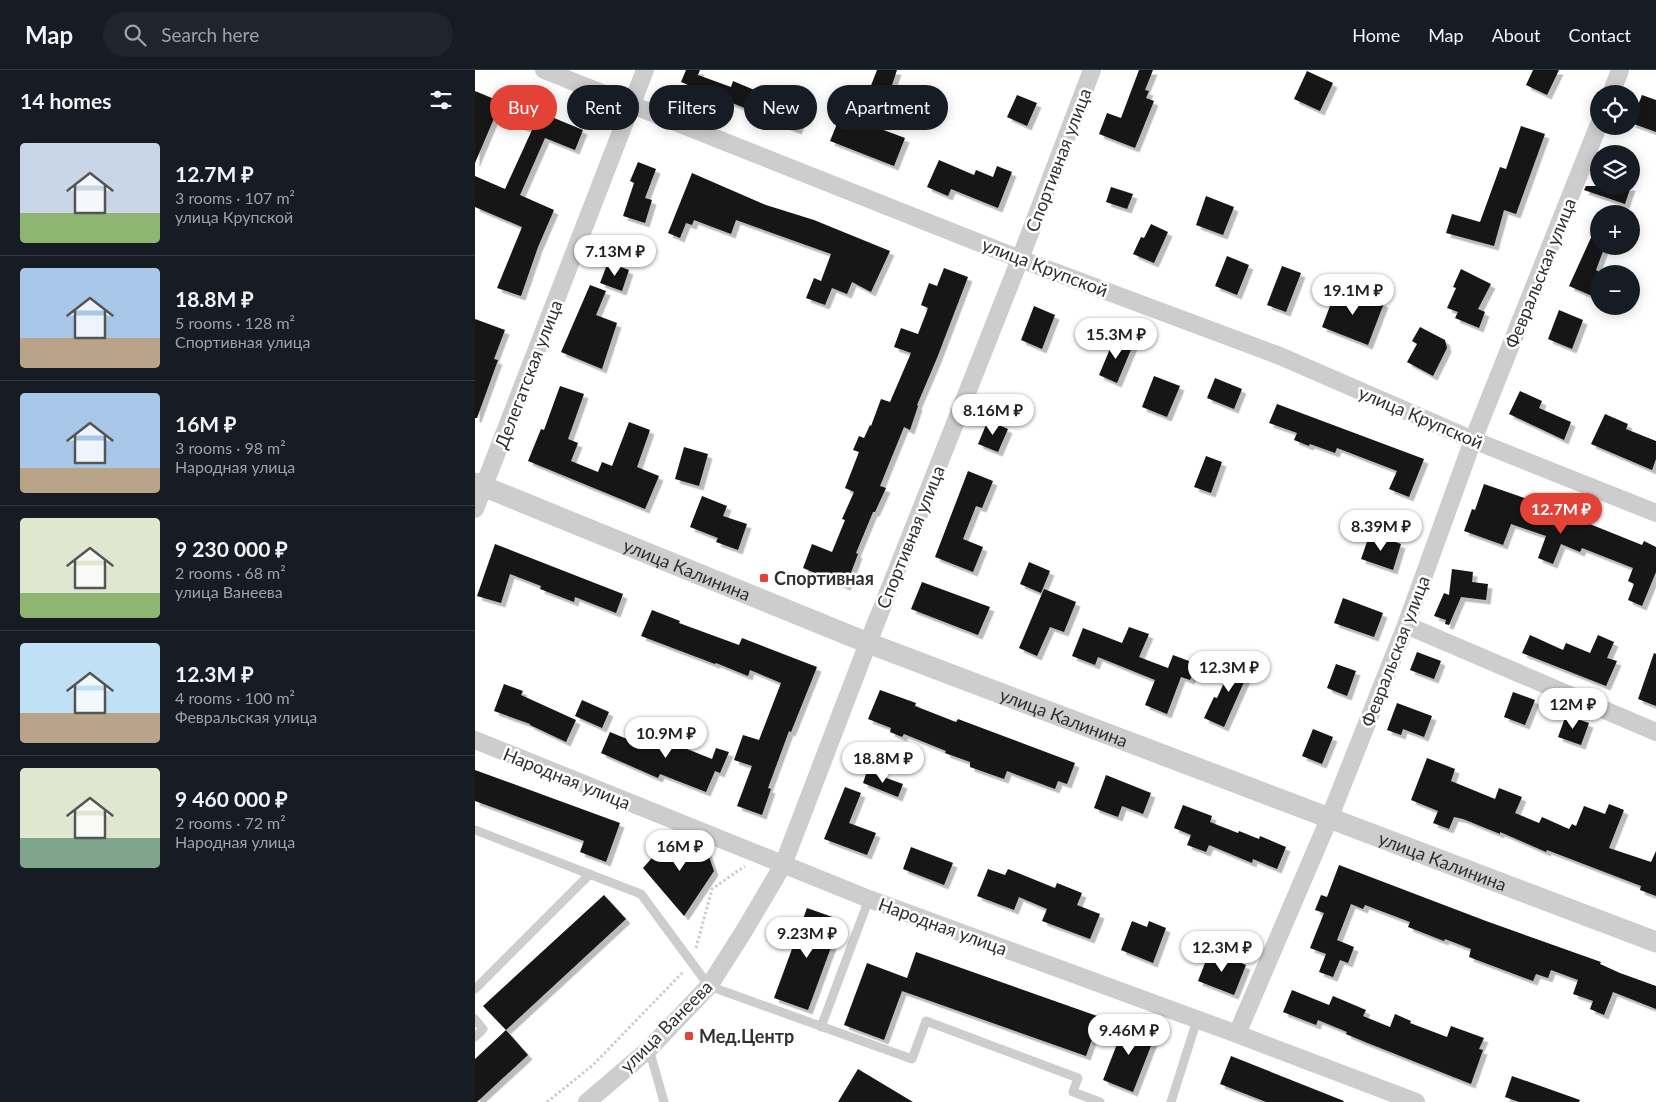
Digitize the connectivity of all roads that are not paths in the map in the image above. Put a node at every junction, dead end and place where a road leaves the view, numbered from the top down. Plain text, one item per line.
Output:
1 (544, 70) edge
2 (645, 70) edge
3 (1092, 70) edge
4 (1620, 70) edge
5 (582, 85) edge
6 (1614, 85) edge
7 (639, 86) edge
8 (639, 108) edge
9 (622, 130) edge
10 (1595, 135) edge
11 (1020, 258) junction
12 (1473, 440) junction
13 (479, 485) edge
14 (475, 509) edge
15 (1656, 513) edge
16 (1406, 624) junction
17 (868, 643) junction
18 (1656, 732) edge
19 (475, 740) edge
20 (1329, 819) junction
21 (475, 830) edge
22 (783, 866) junction
23 (590, 874) junction
24 (869, 899) junction
25 (1656, 942) edge
26 (709, 986) junction
27 (475, 988) edge
28 (475, 1019) edge
29 (1197, 1020) junction
30 (821, 1027) junction
31 (1237, 1034) junction
32 (475, 1037) edge
33 (649, 1049) junction
34 (587, 1102) edge
35 (664, 1102) edge
36 (1100, 1102) edge
37 (1171, 1102) edge
38 (1416, 1102) edge

1 - 5 street, улица Крупской
2 - 7 street, Делегатская улица
3 - 11 street, Спортивная улица
4 - 6 street
8 - 11 street, улица Крупской
9 - 13 street, Делегатская улица
10 - 12 street, Февральская улица
11 - 12 street, улица Крупской
11 - 17 street, Спортивная улица
12 - 15 street, улица Крупской
12 - 16 street, Февральская улица
13 - 14 street, Делегатская улица
13 - 17 street, улица Калинина
16 - 18 street
16 - 20 street, Февральская улица
17 - 20 street, улица Калинина
17 - 22 street, Спортивная улица
19 - 22 street, Народная улица
20 - 25 street, улица Калинина
20 - 31 street, Февральская улица
21 - 23 lane
22 - 24 street, Народная улица
22 - 26 street, улица Ванеева
23 - 26 lane
23 - 27 lane
24 - 29 street, Народная улица
24 - 30 lane
26 - 30 lane
26 - 33 street, улица Ванеева
28 - 32 lane
29 - 31 street, Народная улица
29 - 37 lane
30 - 36 lane
31 - 38 street, Народная улица
33 - 34 street, улица Ванеева
33 - 35 lane

